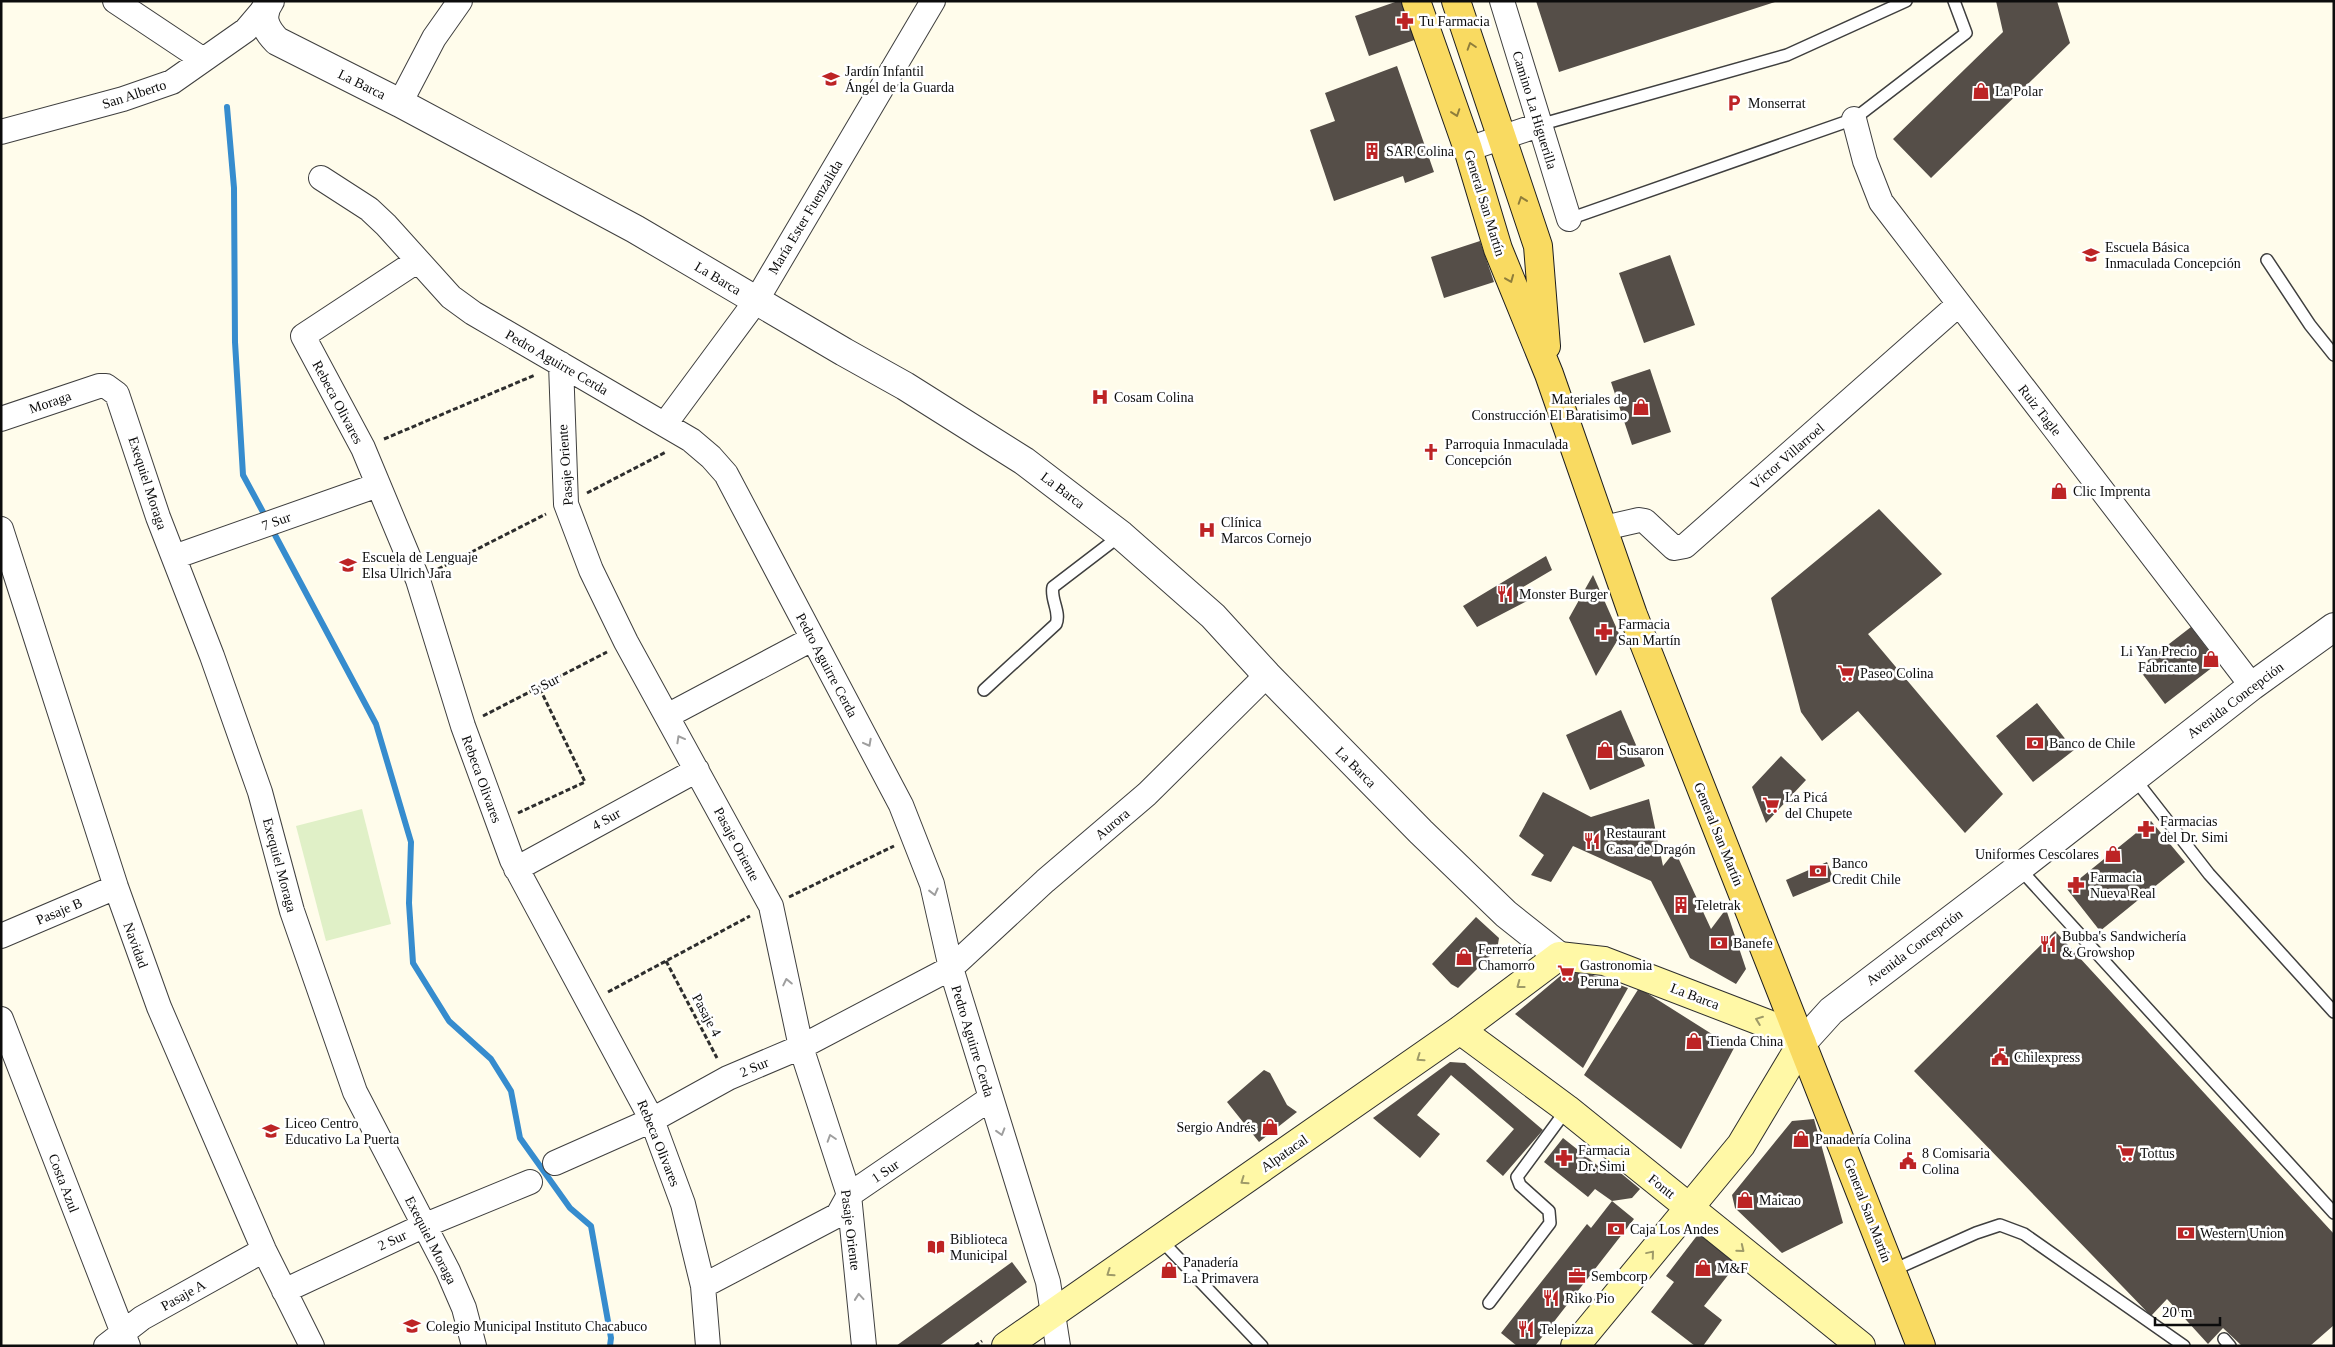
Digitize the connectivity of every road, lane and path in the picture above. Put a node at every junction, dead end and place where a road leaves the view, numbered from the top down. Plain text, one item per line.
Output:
1 (115, 1) edge
2 (460, 1) edge
3 (933, 1) edge
4 (1416, 1) edge
5 (1456, 1) edge
6 (1502, 1) edge
7 (1906, 1) edge
8 (1954, 1) edge
9 (266, 5) edge
10 (202, 59) junction
11 (400, 103) junction
12 (1854, 119) junction
13 (1539, 125) junction
14 (1, 132) edge
15 (1500, 138) junction
16 (1468, 149) junction
17 (321, 178) dead end
18 (1569, 219) joint
19 (2267, 260) dead end
20 (417, 261) junction
21 (756, 300) junction
22 (1959, 304) junction
23 (2334, 355) edge
24 (560, 364) junction
25 (1549, 374) junction
26 (99, 386) joint
27 (1, 419) edge
28 (665, 424) junction
29 (363, 448) junction
30 (378, 485) junction
31 (1604, 528) junction
32 (1, 529) edge
33 (1121, 535) junction
34 (174, 557) junction
35 (2334, 628) edge
36 (812, 638) junction
37 (626, 642) junction
38 (1267, 675) junction
39 (2252, 686) junction
40 (539, 687) junction
41 (984, 690) dead end
42 (667, 716) junction
43 (463, 726) junction
44 (697, 770) junction
45 (2134, 778) junction
46 (498, 823) junction
47 (2019, 868) junction
48 (516, 869) junction
49 (116, 886) junction
50 (1, 936) edge
51 (1559, 956) junction
52 (666, 961) dead end
53 (952, 968) junction
54 (2334, 1012) edge
55 (1, 1019) edge
56 (1460, 1030) junction
57 (1802, 1043) junction
58 (801, 1047) junction
59 (728, 1078) junction
60 (991, 1098) junction
61 (1567, 1109) junction
62 (652, 1120) junction
63 (554, 1163) dead end
64 (530, 1182) dead end
65 (849, 1195) junction
66 (1689, 1208) junction
67 (2334, 1213) edge
68 (423, 1226) junction
69 (1160, 1239) junction
70 (264, 1250) junction
71 (1891, 1271) junction
72 (703, 1286) junction
73 (284, 1291) junction
74 (1489, 1303) dead end
75 (1052, 1314) junction
76 (119, 1342) edge
77 (312, 1346) edge
78 (474, 1346) edge
79 (708, 1346) edge
80 (864, 1346) edge
81 (1006, 1346) edge
82 (1058, 1346) edge
83 (1262, 1346) edge
84 (1575, 1346) edge
85 (1861, 1346) edge
86 (1921, 1346) edge
87 (2184, 1346) edge

1 - 10 street
2 - 11 street
3 - 21 street, María Ester Fuenzalida
4 -> 16 main road, General San Martín
15 -> 5 main road, General San Martín
6 - 13 street, Camino La Higuerilla
7 - 13 lane
8 - 12 lane
9 - 10 street, San Alberto
9 - 11 street, La Barca
10 - 14 street, San Alberto
11 - 21 street, La Barca
12 - 18 lane
12 - 22 street, Ruiz Tagle
13 - 15 street
13 - 18 street, Camino La Higuerilla
15 - 16 street
25 -> 15 main road, General San Martín
16 -> 25 main road, General San Martín
17 - 20 street, Pedro Aguirre Cerda
19 - 23 lane
20 - 24 street, Pedro Aguirre Cerda
20 - 29 street, Rebeca Olivares
21 - 28 street, María Ester Fuenzalida
21 - 33 street, La Barca
22 - 31 street, Víctor Villarroel
22 - 39 street, Ruiz Tagle
24 - 28 street, Pedro Aguirre Cerda
24 - 29 path
24 - 37 street, Pasaje Oriente
25 - 31 main road, General San Martín
26 - 27 street, Moraga
26 - 34 street, Exequiel Moraga
28 - 36 street, Pedro Aguirre Cerda
29 - 30 street, Rebeca Olivares
30 - 34 street, 7 Sur
30 - 43 street, Rebeca Olivares
31 - 57 main road, General San Martín
32 - 49 street, Navidad
33 - 38 street, La Barca
33 - 41 lane
34 - 68 street, Exequiel Moraga
35 - 39 street, Avenida Concepción
36 - 42 street
36 -> 53 street, Pedro Aguirre Cerda
37 - 40 path, 5 Sur
37 - 42 street, Pasaje Oriente
38 - 51 street, La Barca
38 - 53 street, Aurora
39 - 45 street, Avenida Concepción
40 - 43 path, 5 Sur
40 - 46 path
44 -> 42 street, Pasaje Oriente
43 - 46 street, Rebeca Olivares
44 - 48 street, 4 Sur
58 -> 44 street, Pasaje Oriente
45 - 47 street, Avenida Concepción
45 - 54 lane
46 - 48 street, Rebeca Olivares
47 - 57 street, Avenida Concepción
47 - 67 lane
48 - 62 street, Rebeca Olivares
49 - 50 street, Pasaje B
49 - 70 street, Navidad
51 -> 56 main road, Alpatacal
57 -> 51 main road, La Barca
52 - 59 path, Pasaje 4
53 - 58 street, 2 Sur
53 - 60 street, Pedro Aguirre Cerda
55 - 76 street, Costa Azul
56 - 61 main road, Fontt
56 -> 69 main road, Alpatacal
57 - 66 main road, Avenida Concepción
57 - 71 main road, General San Martín
58 - 59 street, 2 Sur
65 -> 58 street, Pasaje Oriente
59 - 62 street, 2 Sur
60 - 65 street, 1 Sur
60 -> 75 street, Pedro Aguirre Cerda
61 - 66 main road, Fontt
61 - 74 lane
62 - 63 street, 2 Sur
62 - 72 street, Rebeca Olivares
64 - 68 street, 2 Sur
65 - 72 street, 1 Sur
80 -> 65 street, Pasaje Oriente
84 -> 66 main road, Avenida Concepción
66 -> 85 main road, Fontt
68 - 73 street, 2 Sur
68 - 78 street, Exequiel Moraga
69 -> 75 main road, Alpatacal
69 - 83 lane
70 - 73 street, Navidad
70 - 76 street, Pasaje A
71 - 86 main road, General San Martín
71 - 87 lane
72 - 79 street, Rebeca Olivares
73 - 77 street, Navidad
75 - 81 main road, Alpatacal
75 - 82 street, Pedro Aguirre Cerda

